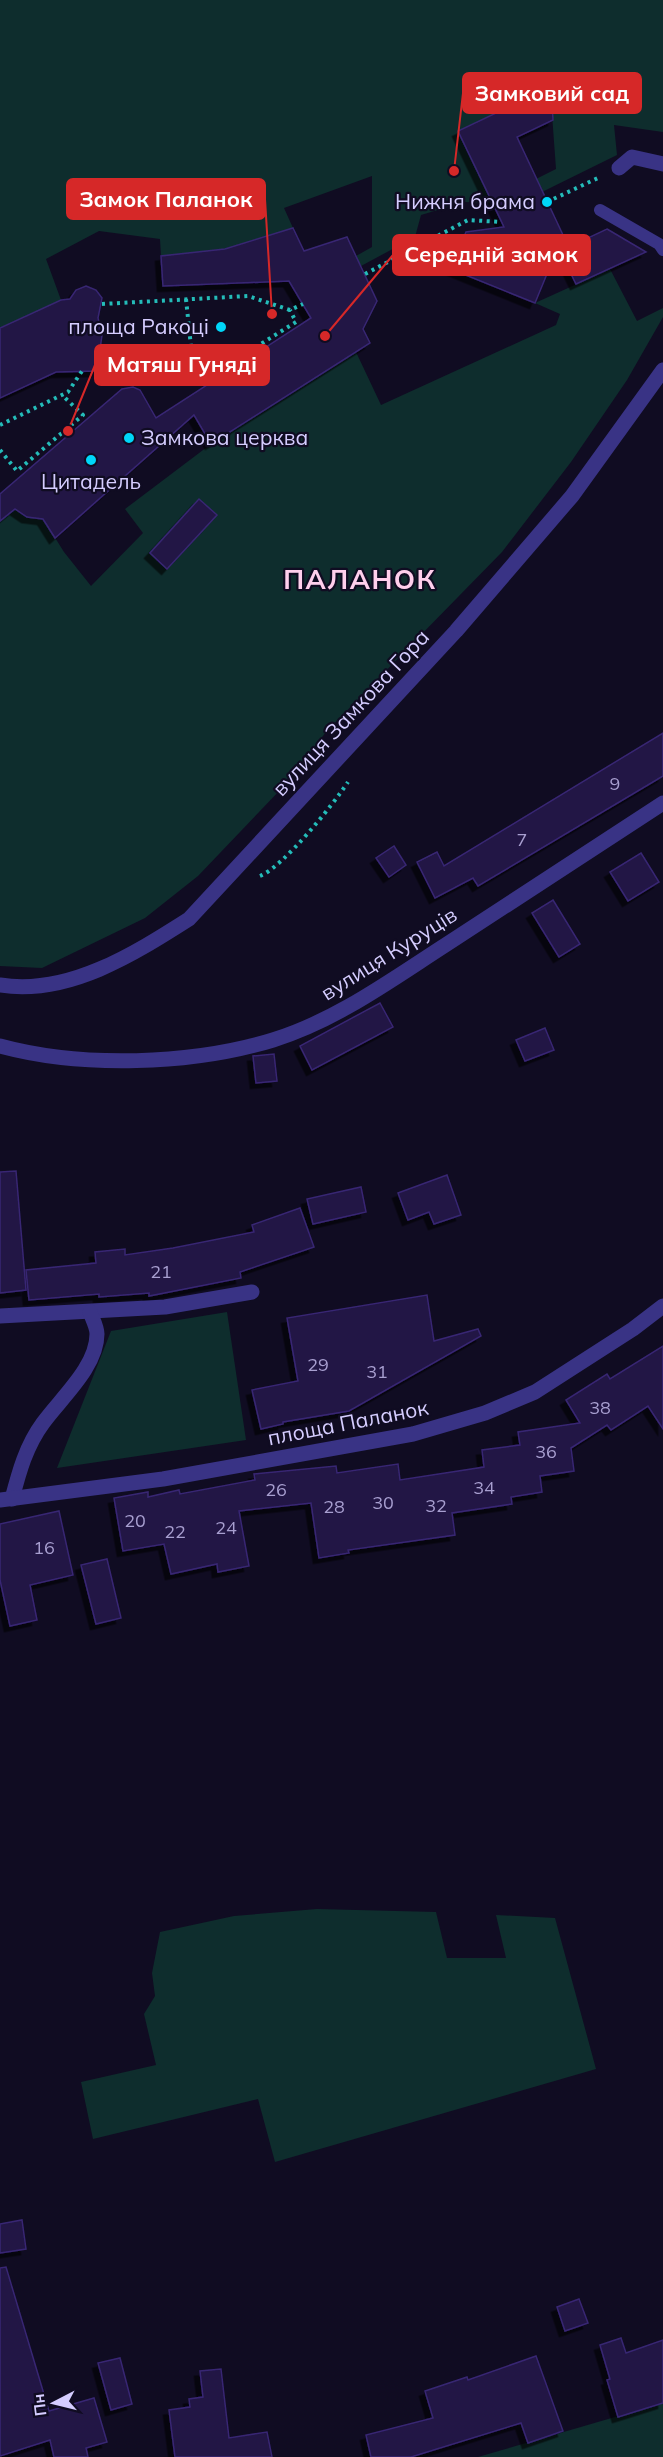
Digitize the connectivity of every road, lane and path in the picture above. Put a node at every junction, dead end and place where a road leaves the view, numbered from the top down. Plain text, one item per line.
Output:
1 (663, 164) edge
2 (619, 168) joint
3 (547, 202) dead end
4 (600, 210) dead end
5 (501, 222) dead end
6 (663, 250) edge
7 (365, 274) dead end
8 (186, 299) junction
9 (102, 304) dead end
10 (303, 304) dead end
11 (290, 310) junction
12 (663, 370) edge
13 (82, 371) dead end
14 (62, 395) junction
15 (0, 425) edge
16 (0, 450) edge
17 (663, 803) edge
18 (0, 985) edge
19 (0, 1046) edge
20 (252, 1292) dead end
21 (663, 1306) edge
22 (90, 1312) junction
23 (0, 1316) edge
24 (6, 1500) edge

1 - 2 street
2 - 3 path
4 - 6 lane
5 - 7 path
8 - 9 path
8 - 11 path
8 - 11 path
10 - 11 path
12 - 18 street, вулиця Замкова Гора
13 - 14 path
14 - 15 path
14 - 16 path
17 - 19 street, вулиця Куруців
20 - 22 street
21 - 24 street, площа Паланок
22 - 23 street
22 - 24 street, площа Паланок

